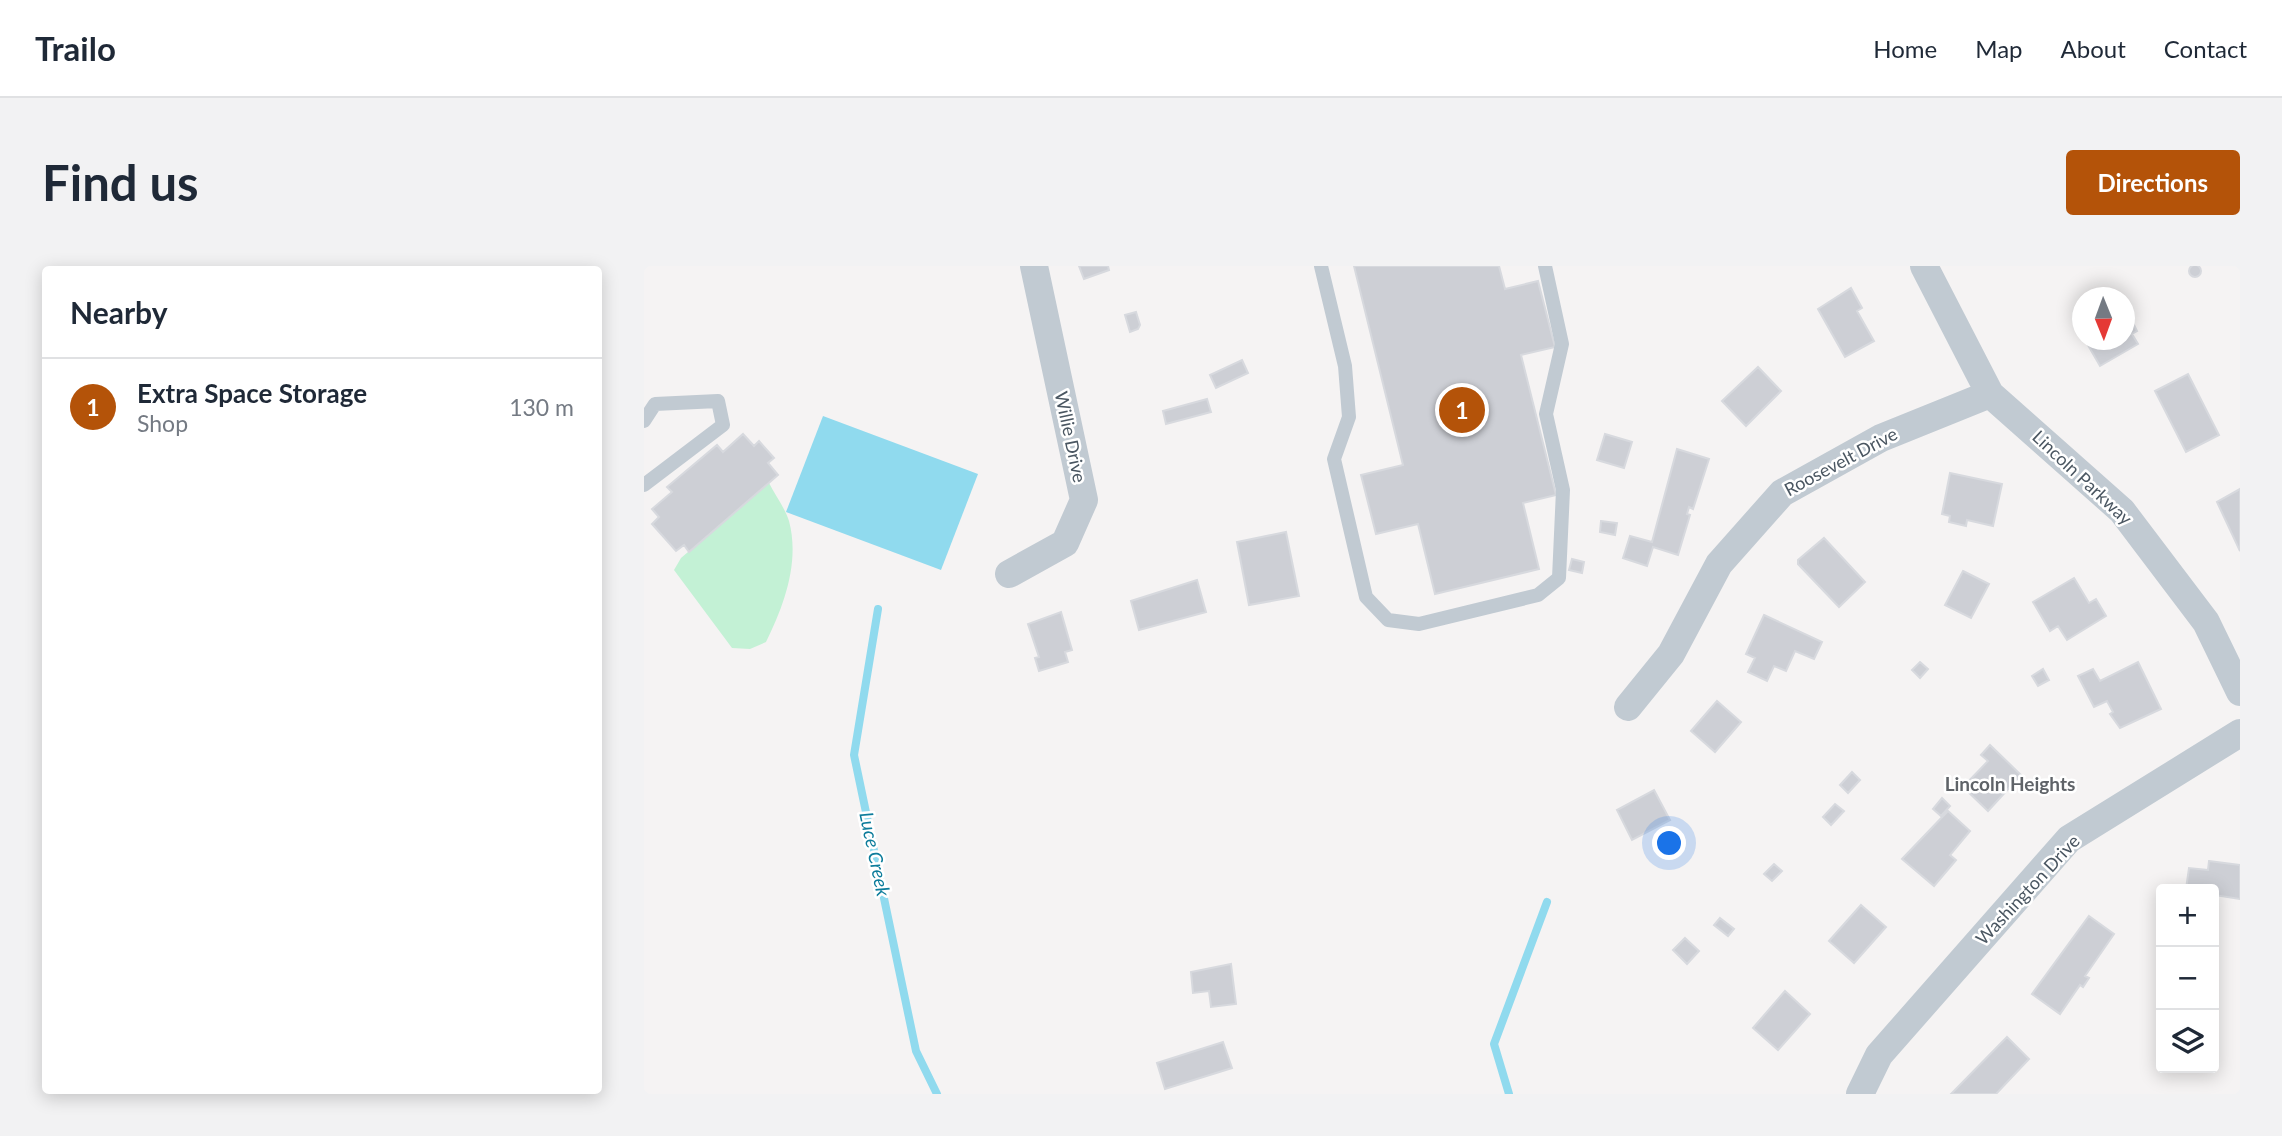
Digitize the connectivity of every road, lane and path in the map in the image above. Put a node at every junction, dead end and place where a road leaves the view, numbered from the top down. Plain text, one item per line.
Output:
1 (1034, 266) edge
2 (1321, 266) edge
3 (1545, 266) edge
4 (1924, 266) edge
5 (1990, 394) junction
6 (644, 421) edge
7 (644, 485) edge
8 (1009, 574) dead end
9 (2240, 692) edge
10 (1628, 707) dead end
11 (2240, 733) edge
12 (1860, 1094) edge

1 - 8 street, Willie Drive
2 - 3 lane
4 - 5 street, Lincoln Parkway
5 - 9 street, Lincoln Parkway
5 - 10 street, Roosevelt Drive
6 - 7 lane
11 - 12 street, Washington Drive

